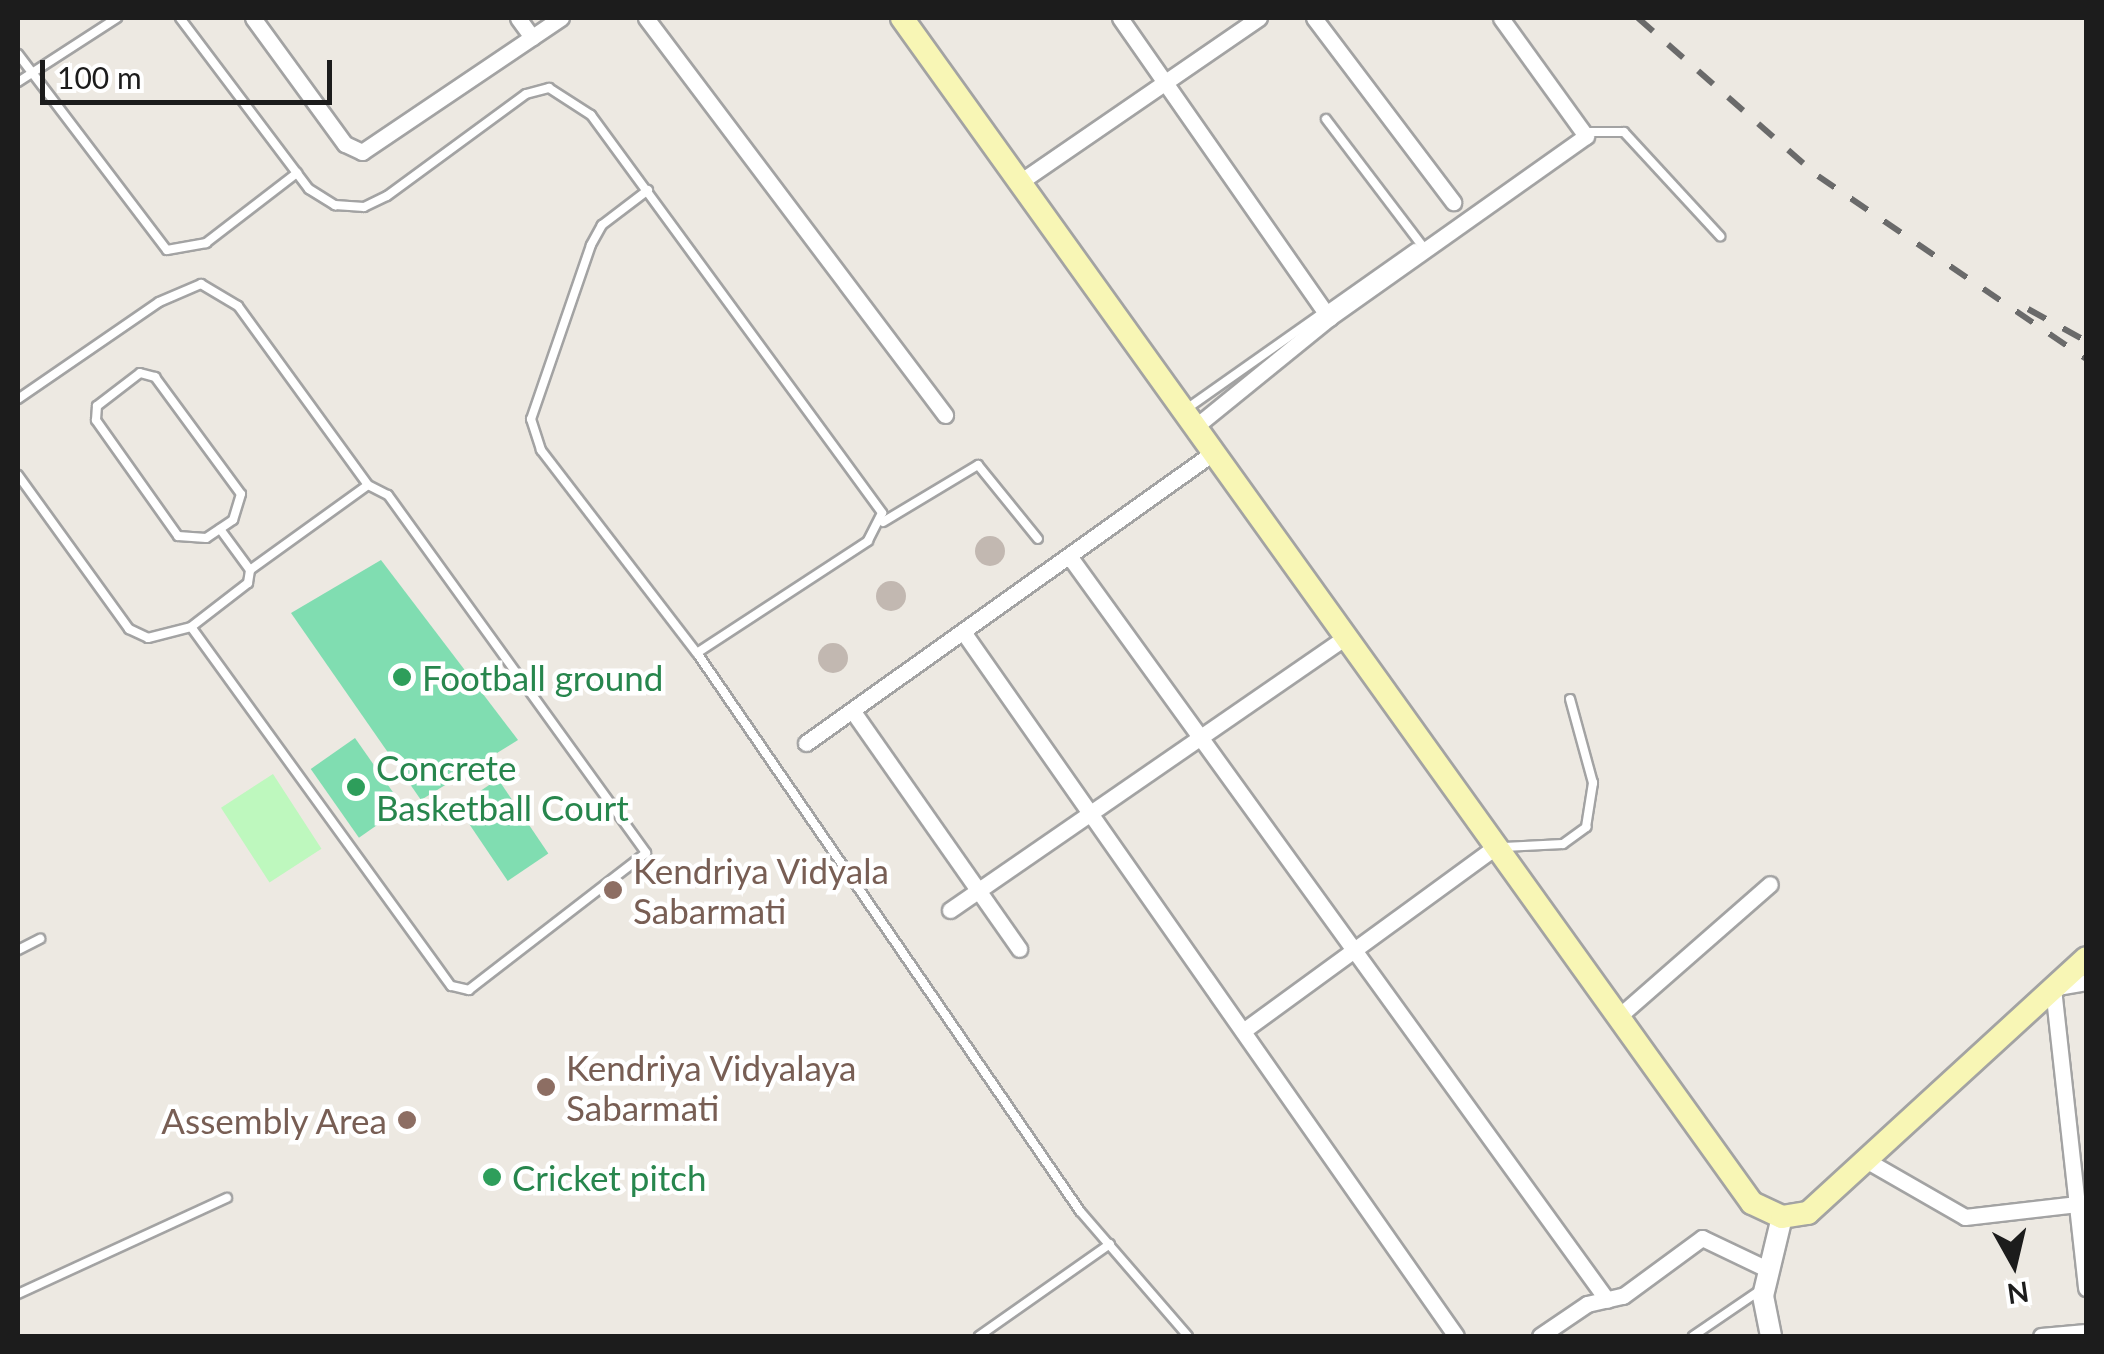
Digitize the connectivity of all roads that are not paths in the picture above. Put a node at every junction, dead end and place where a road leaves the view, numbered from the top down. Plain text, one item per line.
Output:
1 (117, 18) edge
2 (180, 18) edge
3 (254, 18) edge
4 (518, 18) edge
5 (560, 18) edge
6 (646, 18) edge
7 (902, 18) edge
8 (1120, 18) edge
9 (1260, 18) edge
10 (1314, 18) edge
11 (1492, 18) edge
12 (1501, 18) edge
13 (532, 37) junction
14 (18, 54) edge
15 (32, 74) junction
16 (1166, 80) junction
17 (18, 82) edge
18 (1326, 119) dead end
19 (1581, 133) junction
20 (297, 173) junction
21 (1020, 182) junction
22 (648, 190) junction
23 (1453, 202) dead end
24 (1720, 236) dead end
25 (1421, 244) junction
26 (1327, 314) junction
27 (18, 399) edge
28 (945, 415) dead end
29 (1190, 419) junction
30 (1214, 452) junction
31 (18, 475) edge
32 (368, 485) junction
33 (883, 522) junction
34 (220, 529) junction
35 (1038, 538) dead end
36 (1072, 560) junction
37 (250, 570) junction
38 (191, 627) junction
39 (966, 636) junction
40 (1345, 637) junction
41 (697, 653) junction
42 (1570, 699) dead end
43 (854, 713) junction
44 (1201, 736) junction
45 (806, 744) dead end
46 (1090, 814) junction
47 (1495, 847) junction
48 (1770, 884) dead end
49 (979, 891) junction
50 (950, 910) dead end
51 (40, 938) dead end
52 (1356, 948) junction
53 (1020, 949) dead end
54 (18, 950) edge
55 (2086, 958) edge
56 (2086, 982) edge
57 (2053, 988) junction
58 (1617, 1018) junction
59 (1243, 1032) junction
60 (1871, 1162) junction
61 (228, 1198) dead end
62 (2077, 1204) junction
63 (1782, 1217) junction
64 (1110, 1244) junction
65 (1768, 1278) junction
66 (2086, 1288) edge
67 (18, 1294) edge
68 (1607, 1300) junction
69 (2086, 1332) edge
70 (979, 1336) edge
71 (1188, 1336) edge
72 (1456, 1336) edge
73 (1540, 1336) edge
74 (1693, 1336) edge
75 (1771, 1336) edge
76 (2041, 1336) edge

1 - 15 lane
2 - 20 lane
3 - 13 street
4 - 13 street
5 - 13 street
6 - 28 street
7 - 21 main road
8 - 16 street
9 - 16 street
10 - 23 street
11 - 19 lane
12 - 19 street
14 - 15 lane
15 - 17 lane
15 - 20 lane
16 - 21 street
16 - 26 street
18 - 25 lane
19 - 24 lane
19 - 25 lane
19 - 26 street
20 - 22 lane
21 - 29 main road
22 - 33 lane
22 - 41 lane
25 - 26 lane
26 - 29 street
27 - 32 lane
29 - 30 main road
30 - 36 street
30 - 40 main road
31 - 38 lane
32 - 37 lane
32 - 38 lane
33 - 35 lane
33 - 41 lane
34 - 34 lane
34 - 37 lane
36 - 39 street
36 - 44 street
37 - 38 lane
39 - 43 street
39 - 46 street
40 - 44 street
40 - 47 main road
41 - 64 lane
42 - 47 lane
43 - 45 street
43 - 49 street
44 - 46 street
44 - 52 street
46 - 49 street
46 - 59 street
47 - 52 street
47 - 58 main road
48 - 58 street
49 - 50 street
49 - 53 street
51 - 54 lane
52 - 59 street
52 - 68 street
55 - 57 main road
56 - 57 street
57 - 60 main road
57 - 62 street
58 - 63 main road
59 - 72 street
60 - 62 street
60 - 63 main road
61 - 67 lane
62 - 66 street
63 - 65 street
64 - 70 lane
64 - 71 lane
65 - 68 street
65 - 74 lane
65 - 75 street
68 - 73 street
69 - 76 street

